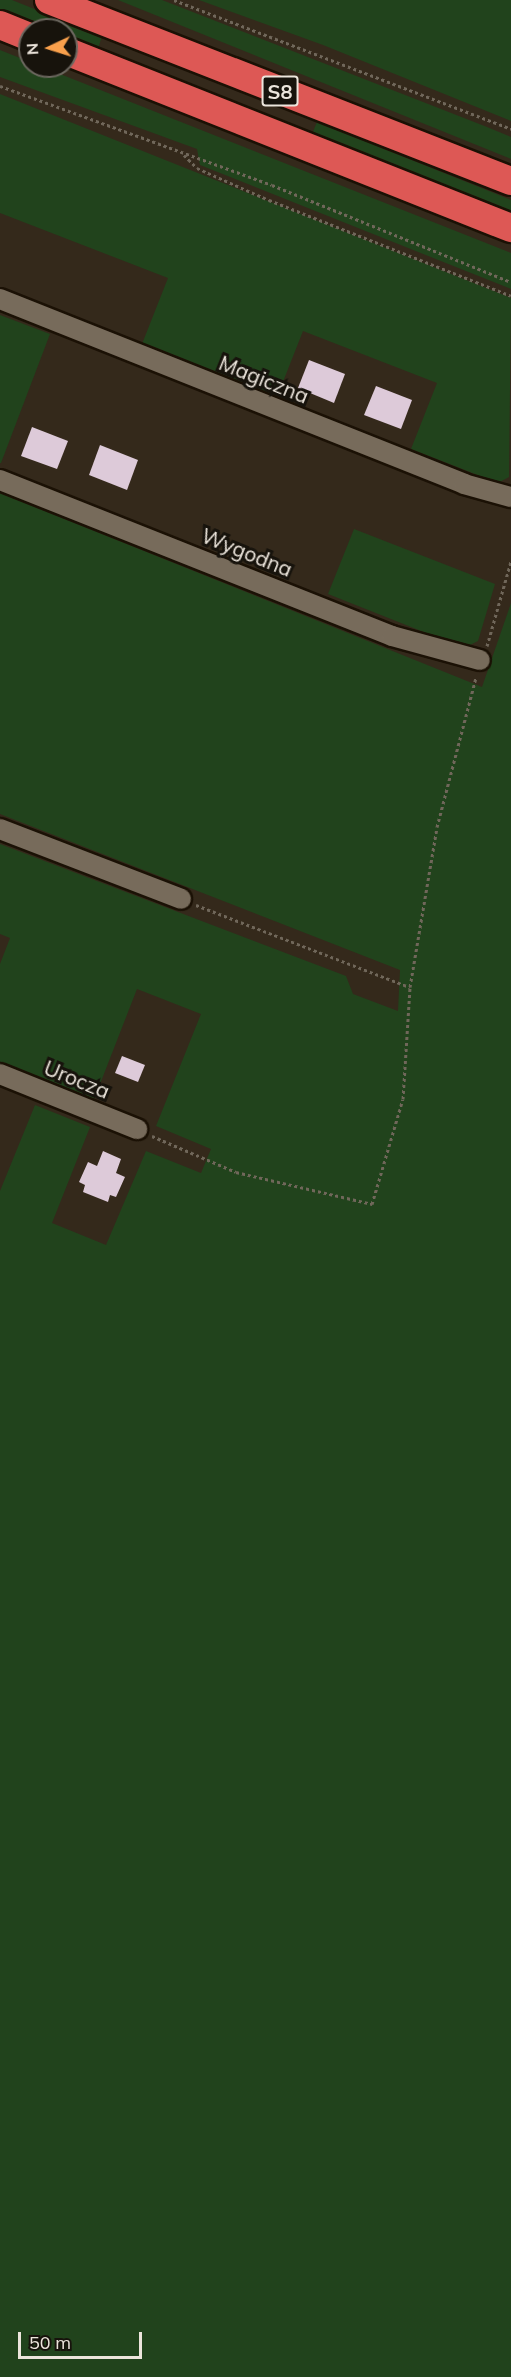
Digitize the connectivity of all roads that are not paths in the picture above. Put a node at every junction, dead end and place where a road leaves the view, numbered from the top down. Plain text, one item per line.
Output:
1 (49, 0) edge
2 (0, 25) edge
3 (18, 32) edge
4 (78, 56) edge
5 (511, 181) edge
6 (511, 228) edge
7 (0, 299) edge
8 (0, 480) edge
9 (511, 497) edge
10 (480, 660) road end
11 (0, 829) edge
12 (180, 899) road end
13 (0, 1074) edge
14 (137, 1129) road end

1 - 5 highway, S8
2 - 3 highway
4 - 6 highway, S8
7 - 9 street, Magiczna
8 - 10 street, Wygodna
11 - 12 street
13 - 14 street, Urocza

